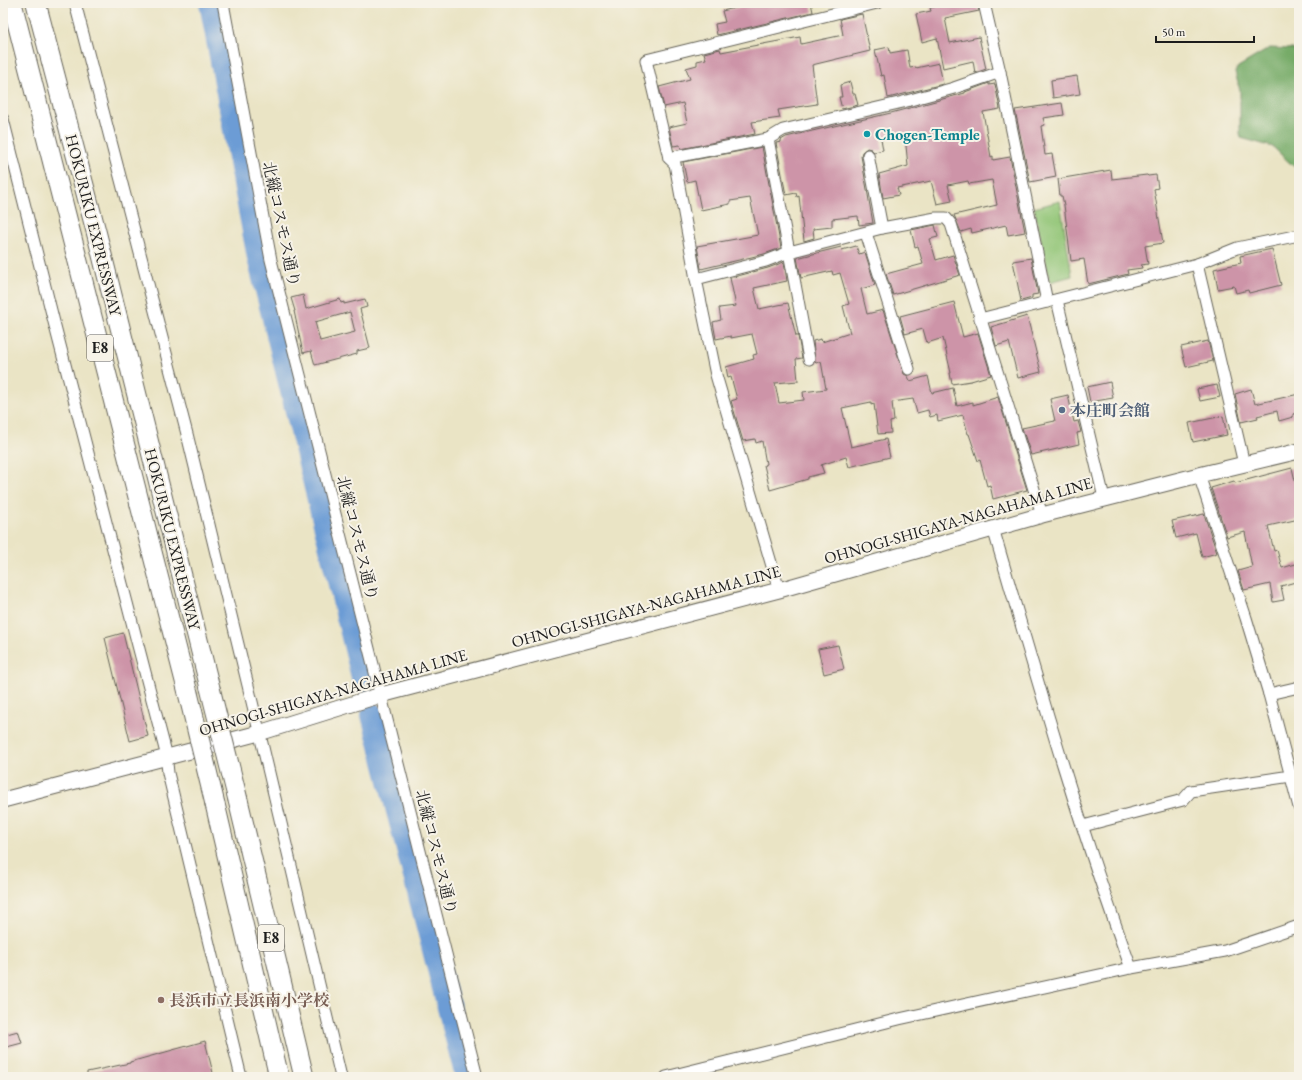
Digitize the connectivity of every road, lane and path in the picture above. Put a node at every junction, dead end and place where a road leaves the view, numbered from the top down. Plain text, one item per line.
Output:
1 (12, 3) edge
2 (36, 3) edge
3 (75, 3) edge
4 (224, 3) edge
5 (877, 3) edge
6 (984, 3) edge
7 (1000, 72) junction
8 (3, 120) edge
9 (768, 138) junction
10 (868, 155) dead end
11 (669, 158) junction
12 (882, 228) junction
13 (866, 233) junction
14 (1299, 235) edge
15 (789, 252) junction
16 (1196, 264) junction
17 (696, 279) junction
18 (1052, 301) junction
19 (980, 319) junction
20 (809, 359) dead end
21 (909, 369) dead end
22 (1299, 451) edge
23 (1244, 464) junction
24 (1199, 475) junction
25 (1104, 498) junction
26 (1042, 515) junction
27 (993, 528) junction
28 (779, 590) junction
29 (1299, 687) edge
30 (1269, 694) junction
31 (381, 695) junction
32 (259, 734) junction
33 (167, 758) junction
34 (1295, 782) edge
35 (3, 800) edge
36 (1299, 807) edge
37 (1083, 826) junction
38 (1299, 926) edge
39 (1131, 968) junction
40 (241, 1077) edge
41 (279, 1077) edge
42 (304, 1077) edge
43 (341, 1077) edge
44 (477, 1077) edge
45 (666, 1077) edge

1 - 41 highway, HOKURIKU EXPRESSWAY / E8, bridge
2 - 42 highway, HOKURIKU EXPRESSWAY / E8, bridge
3 - 32 street
4 - 31 street, 北縦コスモス通り
5 - 11 street
6 - 7 street
7 - 9 street
7 - 18 street
8 - 33 street
9 - 11 street
9 - 15 street
10 - 12 street
11 - 17 street
12 - 13 street
12 - 19 street
13 - 15 street
13 - 21 street
14 - 16 street
15 - 17 street
15 - 20 street
16 - 18 street
16 - 23 street
17 - 28 street
18 - 19 street
18 - 25 street
19 - 26 street
22 - 23 main road, OHNOGI-SHIGAYA-NAGAHAMA LINE
23 - 24 main road, OHNOGI-SHIGAYA-NAGAHAMA LINE
24 - 25 main road, OHNOGI-SHIGAYA-NAGAHAMA LINE
24 - 30 street
25 - 26 main road, OHNOGI-SHIGAYA-NAGAHAMA LINE
26 - 27 main road, OHNOGI-SHIGAYA-NAGAHAMA LINE
27 - 28 main road, OHNOGI-SHIGAYA-NAGAHAMA LINE
27 - 37 street
28 - 31 main road, OHNOGI-SHIGAYA-NAGAHAMA LINE
29 - 30 street
30 - 34 street
31 - 32 main road, OHNOGI-SHIGAYA-NAGAHAMA LINE
31 - 44 street, 北縦コスモス通り
32 - 33 main road, OHNOGI-SHIGAYA-NAGAHAMA LINE
32 - 43 street
33 - 35 main road, OHNOGI-SHIGAYA-NAGAHAMA LINE
33 - 40 street
34 - 36 street
34 - 37 street
37 - 39 street
38 - 39 street
39 - 45 street

